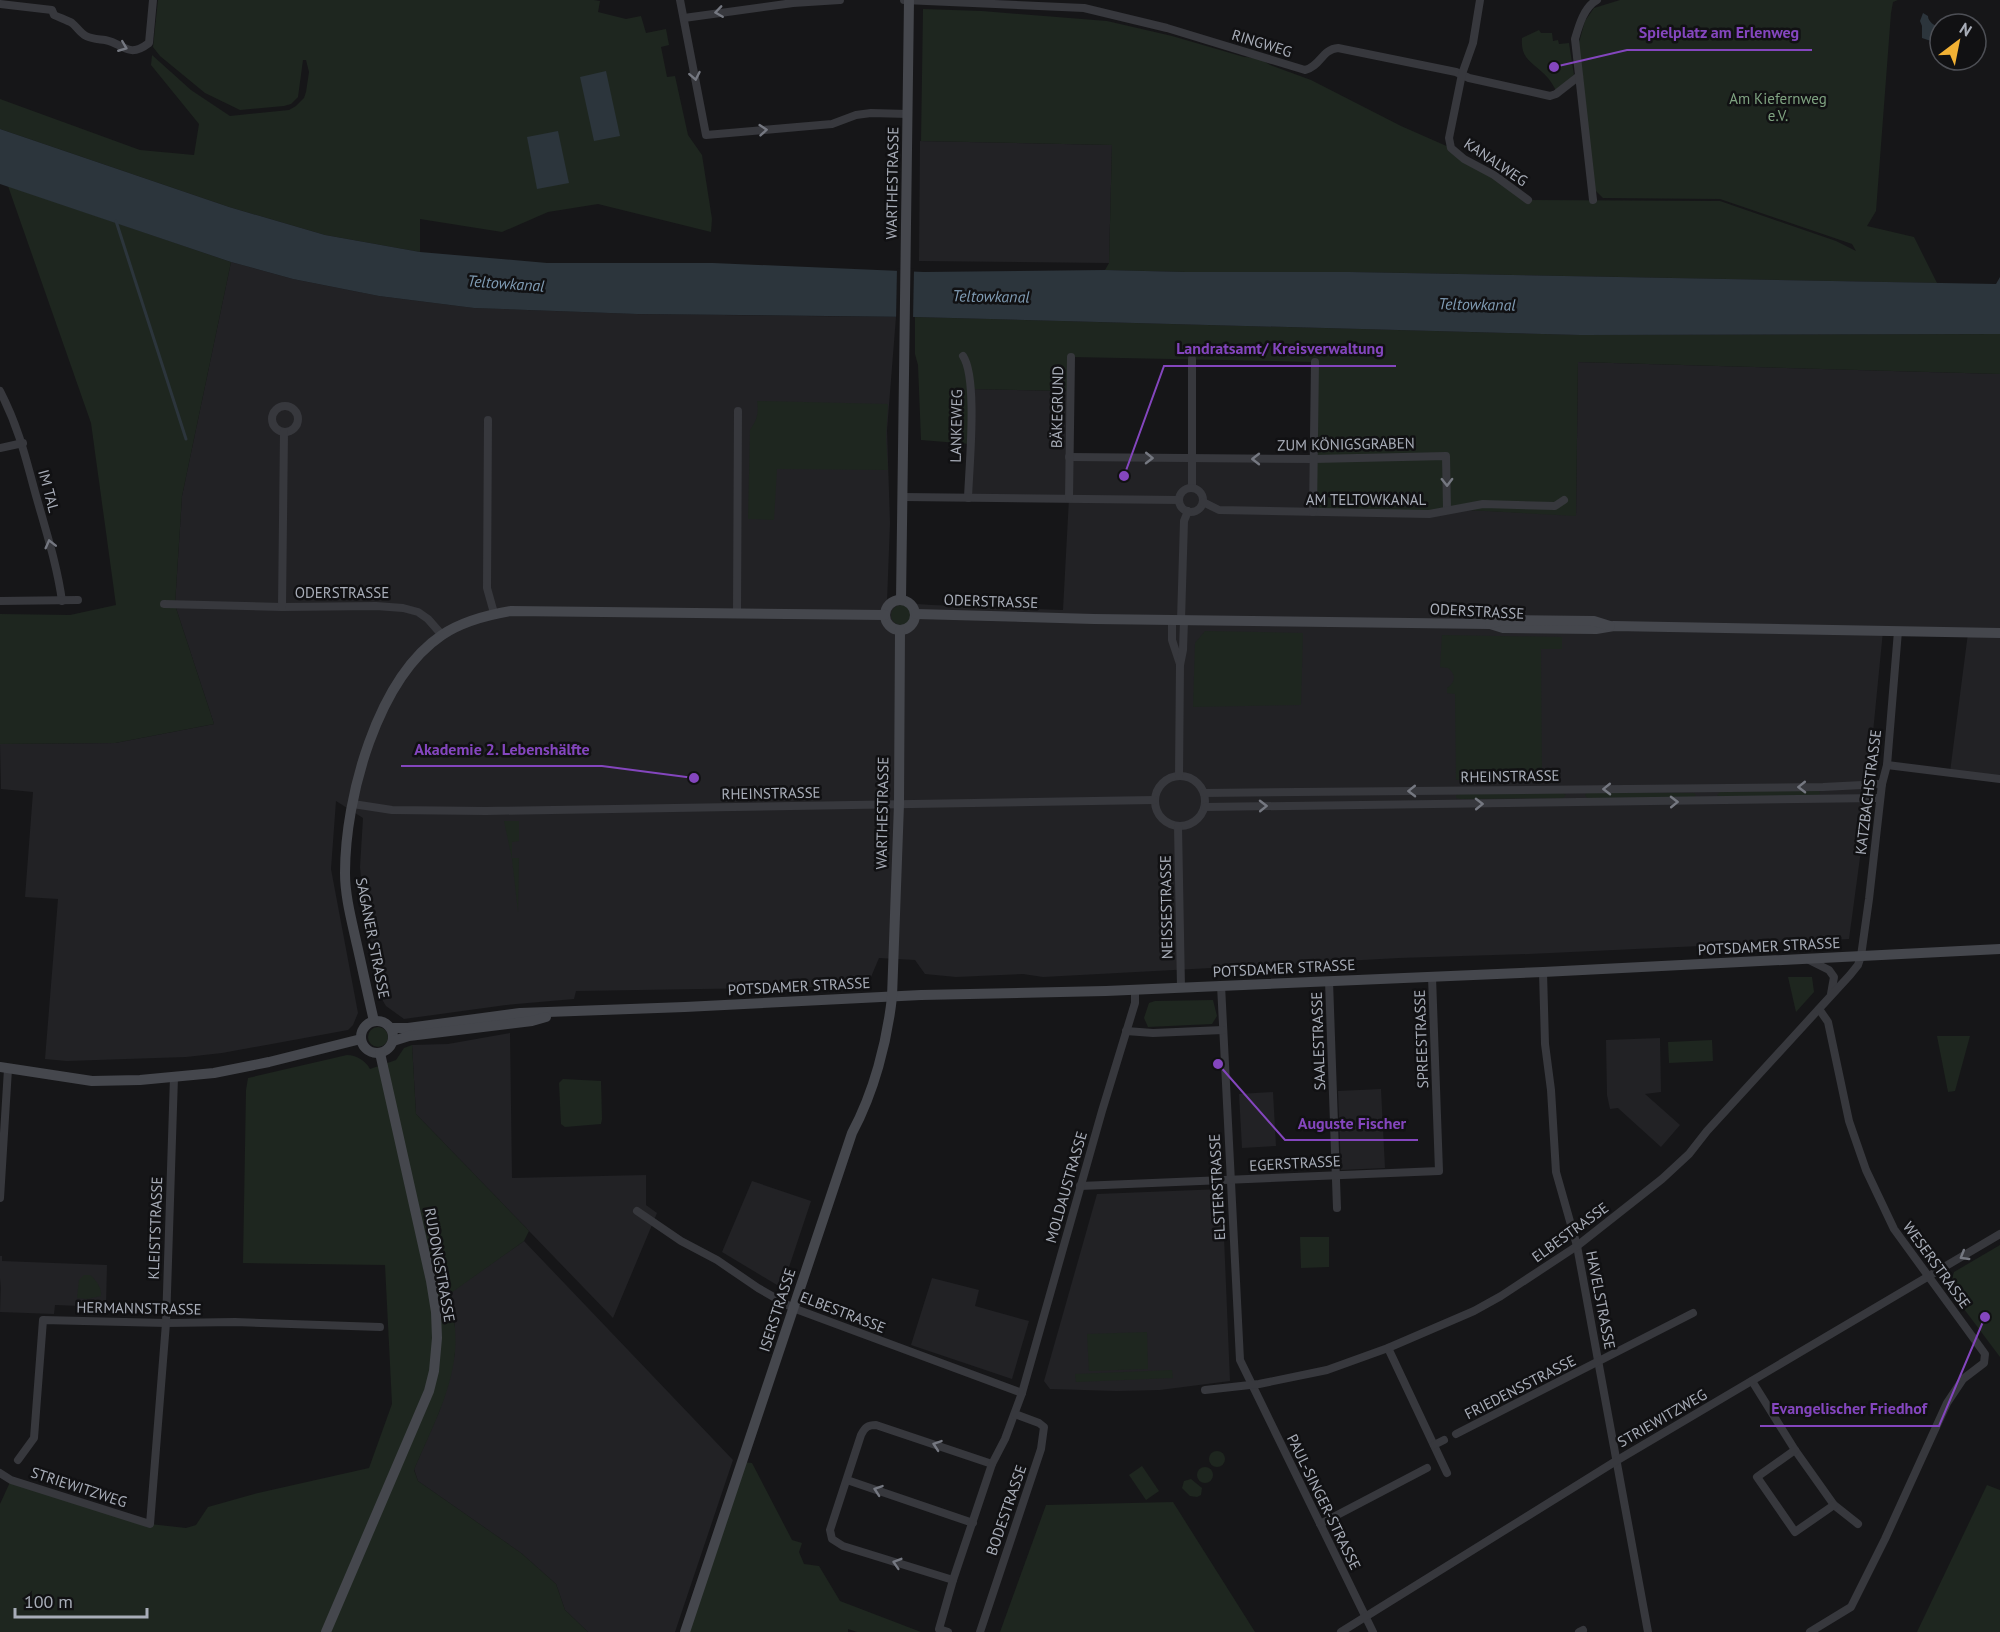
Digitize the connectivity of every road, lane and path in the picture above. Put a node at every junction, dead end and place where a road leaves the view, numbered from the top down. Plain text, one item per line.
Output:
1 (153, 0) edge
2 (672, 0) edge
3 (680, 0) edge
4 (840, 0) edge
5 (904, 0) edge
6 (909, 0) edge
7 (1480, 0) edge
8 (1595, 1) edge
9 (0, 4) edge
10 (1085, 4) edge
11 (684, 18) junction
12 (1462, 75) junction
13 (1579, 75) junction
14 (908, 114) junction
15 (1528, 200) dead end
16 (1593, 200) dead end
17 (963, 356) dead end
18 (1071, 357) dead end
19 (1192, 359) dead end
20 (1315, 362) dead end
21 (0, 391) edge
22 (738, 411) dead end
23 (488, 420) dead end
24 (284, 432) dead end
25 (23, 443) junction
26 (0, 448) edge
27 (1069, 457) junction
28 (1192, 459) junction
29 (1314, 459) junction
30 (1192, 488) junction
31 (903, 496) junction
32 (968, 498) junction
33 (1069, 498) junction
34 (1179, 500) junction
35 (1564, 500) dead end
36 (1203, 502) junction
37 (1448, 509) junction
38 (1188, 511) junction
39 (1313, 512) junction
40 (78, 600) dead end
41 (901, 600) junction
42 (0, 601) edge
43 (62, 601) junction
44 (164, 604) dead end
45 (282, 607) junction
46 (737, 613) junction
47 (494, 614) junction
48 (916, 614) junction
49 (885, 615) junction
50 (1179, 620) junction
51 (900, 630) junction
52 (1898, 631) junction
53 (2000, 633) edge
54 (442, 635) junction
55 (1180, 665) junction
56 (1887, 765) junction
57 (1179, 776) junction
58 (2000, 779) edge
59 (1881, 784) junction
60 (1823, 787) junction
61 (1705, 788) junction
62 (1576, 789) junction
63 (1444, 791) junction
64 (1312, 792) junction
65 (1204, 793) junction
66 (1880, 798) junction
67 (1154, 800) junction
68 (1823, 800) junction
69 (1705, 801) junction
70 (1576, 803) junction
71 (353, 804) junction
72 (899, 804) junction
73 (1444, 804) junction
74 (1312, 806) junction
75 (1204, 807) junction
76 (1178, 826) junction
77 (2000, 949) edge
78 (1861, 956) junction
79 (1808, 959) junction
80 (1543, 972) junction
81 (1432, 977) junction
82 (1329, 981) junction
83 (1221, 985) junction
84 (1181, 988) junction
85 (1135, 990) junction
86 (892, 997) junction
87 (1829, 999) junction
88 (1819, 1009) junction
89 (570, 1012) junction
90 (374, 1022) junction
91 (390, 1028) junction
92 (1223, 1030) junction
93 (1126, 1031) junction
94 (361, 1039) junction
95 (393, 1041) junction
96 (380, 1053) junction
97 (4, 1068) edge
98 (174, 1077) junction
99 (1438, 1172) joint
100 (1336, 1175) junction
101 (1230, 1180) junction
102 (1080, 1186) junction
103 (0, 1198) edge
104 (1337, 1208) dead end
105 (637, 1211) dead end
106 (2000, 1234) edge
107 (1577, 1246) junction
108 (1928, 1277) junction
109 (793, 1308) junction
110 (1693, 1313) dead end
111 (165, 1323) junction
112 (380, 1327) dead end
113 (1388, 1348) junction
114 (1598, 1362) junction
115 (1752, 1381) junction
116 (1251, 1385) junction
117 (1205, 1390) dead end
118 (1022, 1392) junction
119 (1015, 1414) junction
120 (1456, 1434) dead end
121 (1444, 1440) dead end
122 (1434, 1445) junction
123 (1795, 1450) junction
124 (18, 1460) dead end
125 (1616, 1461) junction
126 (992, 1464) junction
127 (1427, 1468) dead end
128 (0, 1473) edge
129 (1447, 1473) dead end
130 (847, 1480) junction
131 (1834, 1505) junction
132 (973, 1523) junction
133 (150, 1524) joint
134 (1320, 1524) junction
135 (1858, 1524) dead end
136 (953, 1580) junction
137 (1365, 1617) junction
138 (326, 1632) edge
139 (685, 1632) edge
140 (948, 1632) edge
141 (980, 1632) edge
142 (1341, 1632) edge
143 (1373, 1632) edge
144 (1648, 1632) edge
145 (1810, 1632) edge

9 -> 1 street
2 - 3 street
3 - 11 street
4 -> 11 street
5 - 6 street, RINGWEG
6 - 10 street, RINGWEG
6 - 14 street, WARTHESTRASSE
7 - 12 street
8 - 13 street
10 - 12 street, RINGWEG
11 -> 14 street
12 - 13 street, RINGWEG
12 - 15 street, KANALWEG
13 - 16 street
14 - 31 street, WARTHESTRASSE
17 - 32 street, LANKEWEG
18 - 27 street, BÄKEGRUND
19 - 28 street
20 - 29 street
21 - 25 street, IM TAL
22 - 46 street
23 - 47 street
24 - 45 street, ODERSTRASSE
25 - 26 street
43 -> 25 street, IM TAL
27 -> 28 street, BÄKEGRUND
27 - 33 street, BÄKEGRUND
29 -> 28 street, ZUM KÖNIGSGRABEN
28 - 30 street
29 -> 37 street, ZUM KÖNIGSGRABEN
29 - 39 street
30 - 34 street
30 - 36 street
31 - 32 street
31 - 41 street
32 - 33 street
33 - 34 street
34 - 38 street
35 - 37 street, AM TELTOWKANAL
36 - 38 street
36 - 39 street, AM TELTOWKANAL
37 - 39 street, AM TELTOWKANAL
38 - 50 street
40 - 43 street
41 - 48 street
41 - 49 street
42 - 43 street
44 - 45 street, ODERSTRASSE
45 - 54 street, ODERSTRASSE
46 - 47 street
46 - 49 street
47 - 54 street
48 - 50 street, ODERSTRASSE
48 - 51 street
49 - 51 street
50 - 52 street, ODERSTRASSE
50 - 55 street
50 - 55 street
51 - 72 street, WARTHESTRASSE
52 - 53 street, ODERSTRASSE
52 - 56 street, KATZBACHSTRASSE
54 - 71 street, SAGANER STRASSE
55 - 57 street
56 - 58 street
56 - 59 street, KATZBACHSTRASSE
57 - 65 street
57 - 67 street
59 - 60 street, RHEINSTRASSE
59 - 66 street, KATZBACHSTRASSE
60 -> 61 street, RHEINSTRASSE
60 - 68 street
61 -> 62 street, RHEINSTRASSE
61 - 69 street
62 - 63 street, RHEINSTRASSE
62 - 70 street, RHEINSTRASSE
63 -> 64 street, RHEINSTRASSE
63 - 73 street, RHEINSTRASSE
64 - 65 street, RHEINSTRASSE
64 - 74 street
65 - 75 street
66 - 68 street, RHEINSTRASSE
66 - 78 street, KATZBACHSTRASSE
67 - 72 street, RHEINSTRASSE
67 - 76 street
68 - 69 street, RHEINSTRASSE
70 -> 69 street, RHEINSTRASSE
73 -> 70 street, RHEINSTRASSE
71 - 72 street, RHEINSTRASSE
71 - 90 street, SAGANER STRASSE
72 - 86 street, WARTHESTRASSE
73 - 74 street, RHEINSTRASSE
75 -> 74 street, RHEINSTRASSE
75 - 76 street
76 - 84 street, NEISSESTRASSE
77 - 78 street, POTSDAMER STRASSE
78 - 79 street, POTSDAMER STRASSE
78 - 87 street, ELBESTRASSE
79 - 80 street, POTSDAMER STRASSE
79 - 87 street
80 - 81 street, POTSDAMER STRASSE
80 - 107 street, HAVELSTRASSE
81 - 82 street, POTSDAMER STRASSE
81 - 99 street, SPREESTRASSE
82 - 83 street, POTSDAMER STRASSE
82 - 100 street, SAALESTRASSE
83 - 84 street, POTSDAMER STRASSE
83 - 92 street, ELSTERSTRASSE
84 - 85 street, POTSDAMER STRASSE
85 - 86 street, POTSDAMER STRASSE
85 - 93 street, MOLDAUSTRASSE
86 - 89 street, POTSDAMER STRASSE
86 - 109 street, ISERSTRASSE
87 - 88 street, ELBESTRASSE
88 - 107 street, ELBESTRASSE
88 - 108 street, WESERSTRASSE
89 - 91 street, POTSDAMER STRASSE
89 - 95 street, POTSDAMER STRASSE
90 - 91 street, POTSDAMER STRASSE
90 - 94 street
91 - 95 street
92 - 93 street
92 - 101 street, ELSTERSTRASSE
93 - 102 street, MOLDAUSTRASSE
94 - 96 street
94 - 98 street
95 - 96 street, POTSDAMER STRASSE
96 - 138 street, RUDONGSTRASSE
97 - 98 street
97 - 103 street
98 - 111 street, KLEISTSTRASSE
99 - 100 street, EGERSTRASSE
100 - 101 street, EGERSTRASSE
100 - 104 street, SAALESTRASSE
101 - 102 street, EGERSTRASSE
101 - 116 street, ELSTERSTRASSE
102 - 118 street, MOLDAUSTRASSE
105 - 109 street, ELBESTRASSE
106 -> 108 street, STRIEWITZWEG
107 - 113 street, ELBESTRASSE
107 - 114 street, HAVELSTRASSE
108 - 115 street, STRIEWITZWEG
108 - 145 street, WESERSTRASSE
109 - 118 street, ELBESTRASSE
109 - 139 street, ISERSTRASSE
110 - 114 street, FRIEDENSSTRASSE
111 - 112 street, HERMANNSTRASSE
111 - 124 street, HERMANNSTRASSE
111 - 133 street, KLEISTSTRASSE
113 - 116 street, ELBESTRASSE
113 - 122 street
114 - 120 street, FRIEDENSSTRASSE
114 - 125 street, HAVELSTRASSE
115 - 123 street
115 - 125 street, STRIEWITZWEG
116 - 117 street, ELBESTRASSE
116 - 134 street, PAUL-SINGER-STRASSE
118 - 119 street, BODESTRASSE
119 - 126 street, BODESTRASSE
119 - 141 street, BODESTRASSE
121 - 122 street
122 - 129 street
123 - 131 street
123 - 131 street
125 - 137 street, STRIEWITZWEG
125 - 144 street, HAVELSTRASSE
126 -> 130 street, BODESTRASSE
126 - 132 street, BODESTRASSE
127 - 134 street
128 - 133 street, STRIEWITZWEG
132 -> 130 street, BODESTRASSE
136 -> 130 street, BODESTRASSE
131 - 135 street
132 - 136 street, BODESTRASSE
134 - 137 street, PAUL-SINGER-STRASSE
136 - 140 street, BODESTRASSE
137 - 142 street, STRIEWITZWEG
137 - 143 street, PAUL-SINGER-STRASSE

